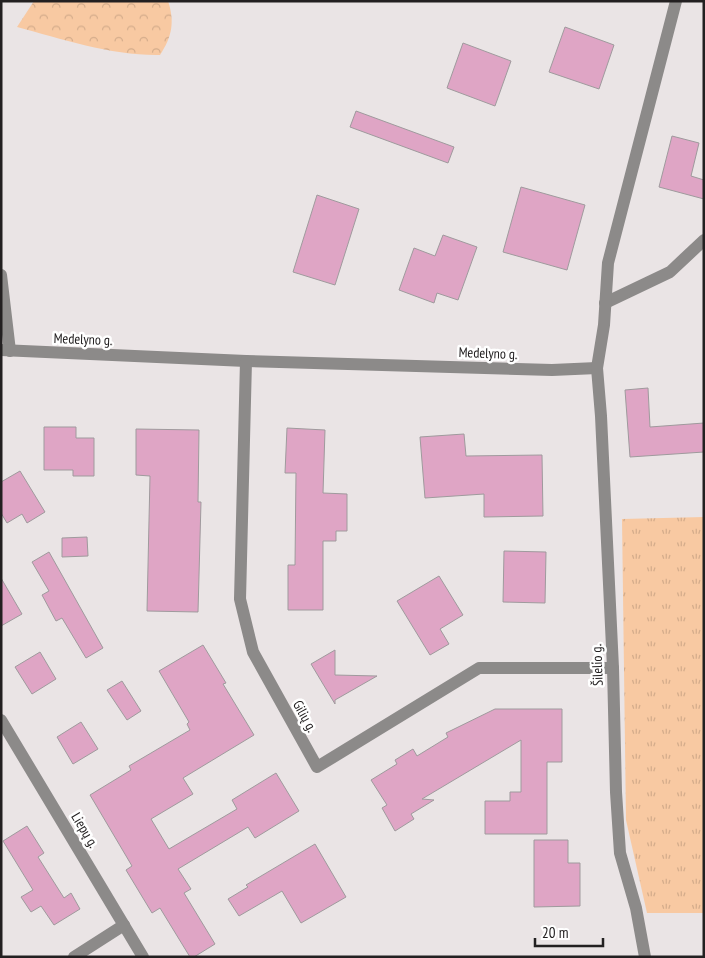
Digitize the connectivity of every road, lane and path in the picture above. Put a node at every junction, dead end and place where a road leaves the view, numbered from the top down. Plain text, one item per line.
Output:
1 (676, 1) edge
2 (704, 240) edge
3 (1, 275) edge
4 (606, 303) junction
5 (6, 350) edge
6 (246, 361) junction
7 (597, 368) junction
8 (613, 668) junction
9 (1, 720) edge
10 (124, 925) junction
11 (74, 957) edge
12 (143, 957) edge
13 (645, 957) edge

1 - 4 street
2 - 4 street
3 - 5 street
4 - 7 street
5 - 6 street, Medelyno g.
6 - 7 street, Medelyno g.
6 - 8 street, Gilių g.
7 - 8 street, Šilelio g.
8 - 13 street, Šilelio g.
9 - 10 street, Liepų g.
10 - 11 street
10 - 12 street, Liepų g.

